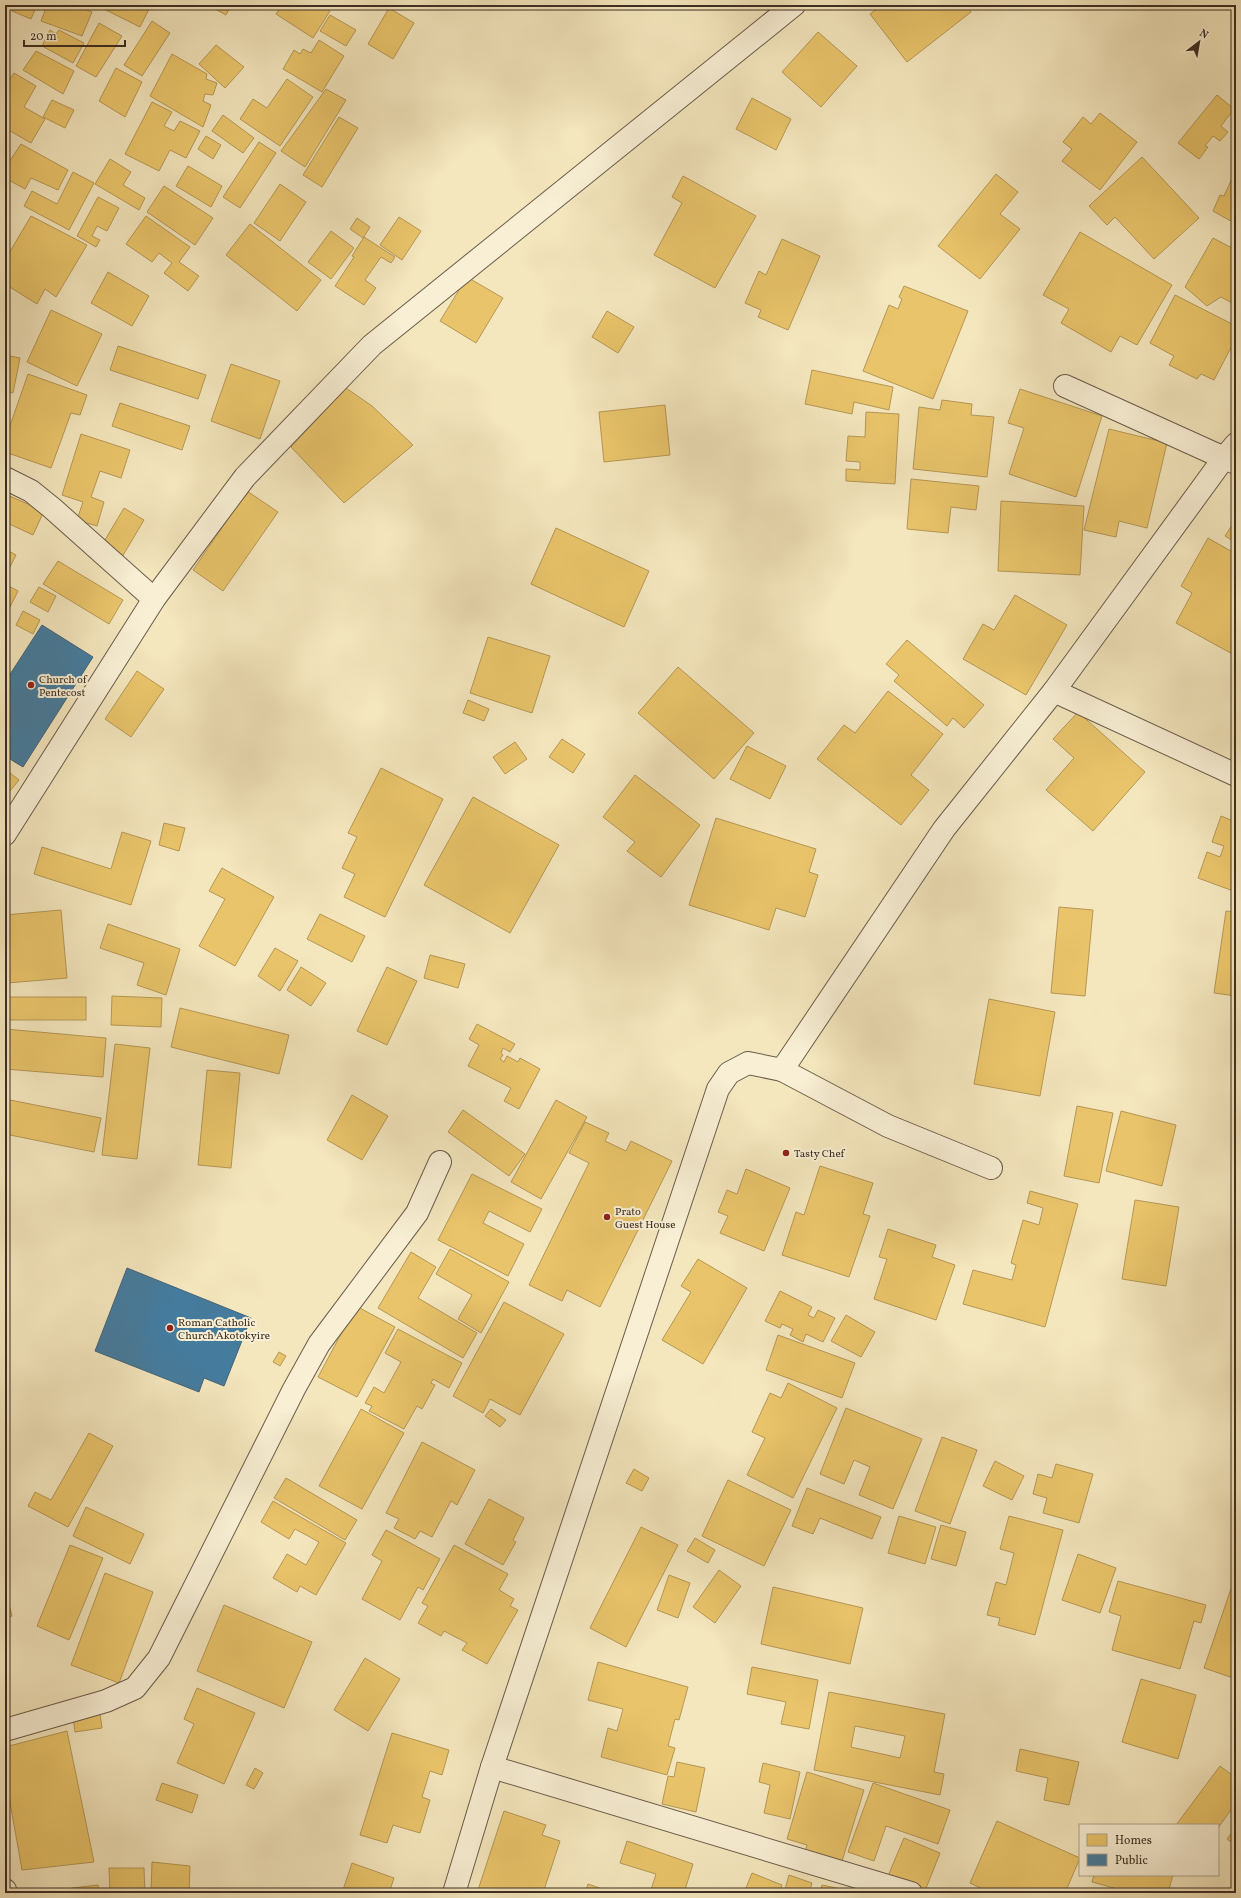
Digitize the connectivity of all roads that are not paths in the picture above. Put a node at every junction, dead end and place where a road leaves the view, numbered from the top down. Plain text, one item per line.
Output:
1 (794, 5) edge
2 (1065, 386) dead end
3 (1232, 455) edge
4 (5, 478) edge
5 (154, 599) junction
6 (1054, 691) junction
7 (1236, 775) edge
8 (5, 834) edge
9 (782, 1070) junction
10 (440, 1162) dead end
11 (991, 1168) dead end
12 (5, 1730) edge
13 (492, 1767) junction
14 (5, 1890) edge
15 (6, 1893) edge
16 (454, 1893) edge
17 (911, 1893) edge

1 - 5 street
2 - 3 street
3 - 6 street
4 - 5 street
5 - 8 street
6 - 7 street
6 - 9 street
9 - 11 street
9 - 13 street
10 - 12 street
13 - 16 street
13 - 17 street
14 - 15 street

